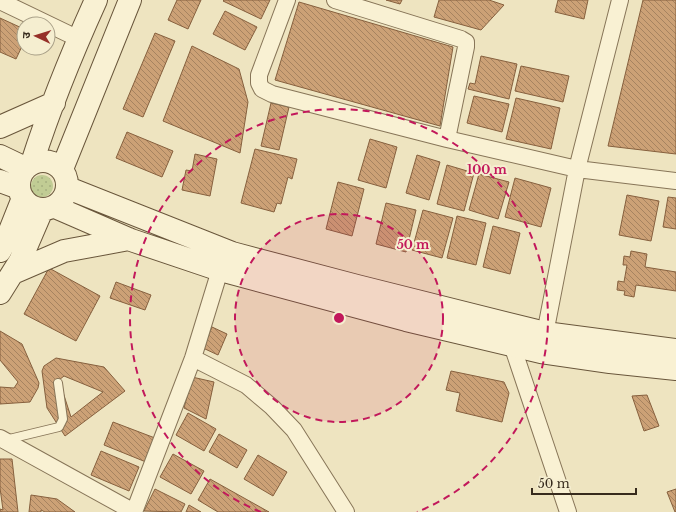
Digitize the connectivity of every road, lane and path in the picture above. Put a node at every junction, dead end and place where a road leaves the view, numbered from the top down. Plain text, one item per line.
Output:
1 (96, 0) edge
2 (130, 0) edge
3 (287, 0) edge
4 (335, 0) edge
5 (620, 0) edge
6 (0, 1) edge
7 (79, 39) junction
8 (54, 103) junction
9 (0, 127) edge
10 (447, 139) junction
11 (0, 156) edge
12 (577, 169) junction
13 (65, 178) junction
14 (20, 180) edge
15 (676, 181) edge
16 (48, 208) junction
17 (129, 240) junction
18 (0, 251) edge
19 (220, 270) junction
20 (13, 273) junction
21 (0, 293) edge
22 (514, 335) junction
23 (543, 342) junction
24 (676, 350) edge
25 (193, 358) junction
26 (676, 369) edge
27 (58, 384) dead end
28 (2, 439) edge
29 (134, 512) edge
30 (346, 512) edge
31 (568, 512) edge

1 - 7 main road
2 - 13 main road
3 - 10 street
4 - 10 street
5 - 12 street
6 - 7 street
7 - 8 main road
8 - 9 main road
8 - 14 main road
10 - 12 street
11 - 14 main road
12 - 15 street
12 - 23 street
13 - 14 main road
13 - 16 main road
13 - 22 main road
14 - 16 main road
14 - 18 main road
16 - 17 main road
16 - 20 main road
17 - 19 main road
17 - 20 main road
19 - 22 main road
19 - 25 street
20 - 21 main road
22 - 23 main road
22 - 31 street
23 - 24 main road
23 - 26 main road
25 - 29 street
25 - 30 street
27 - 28 lane
28 - 29 street

